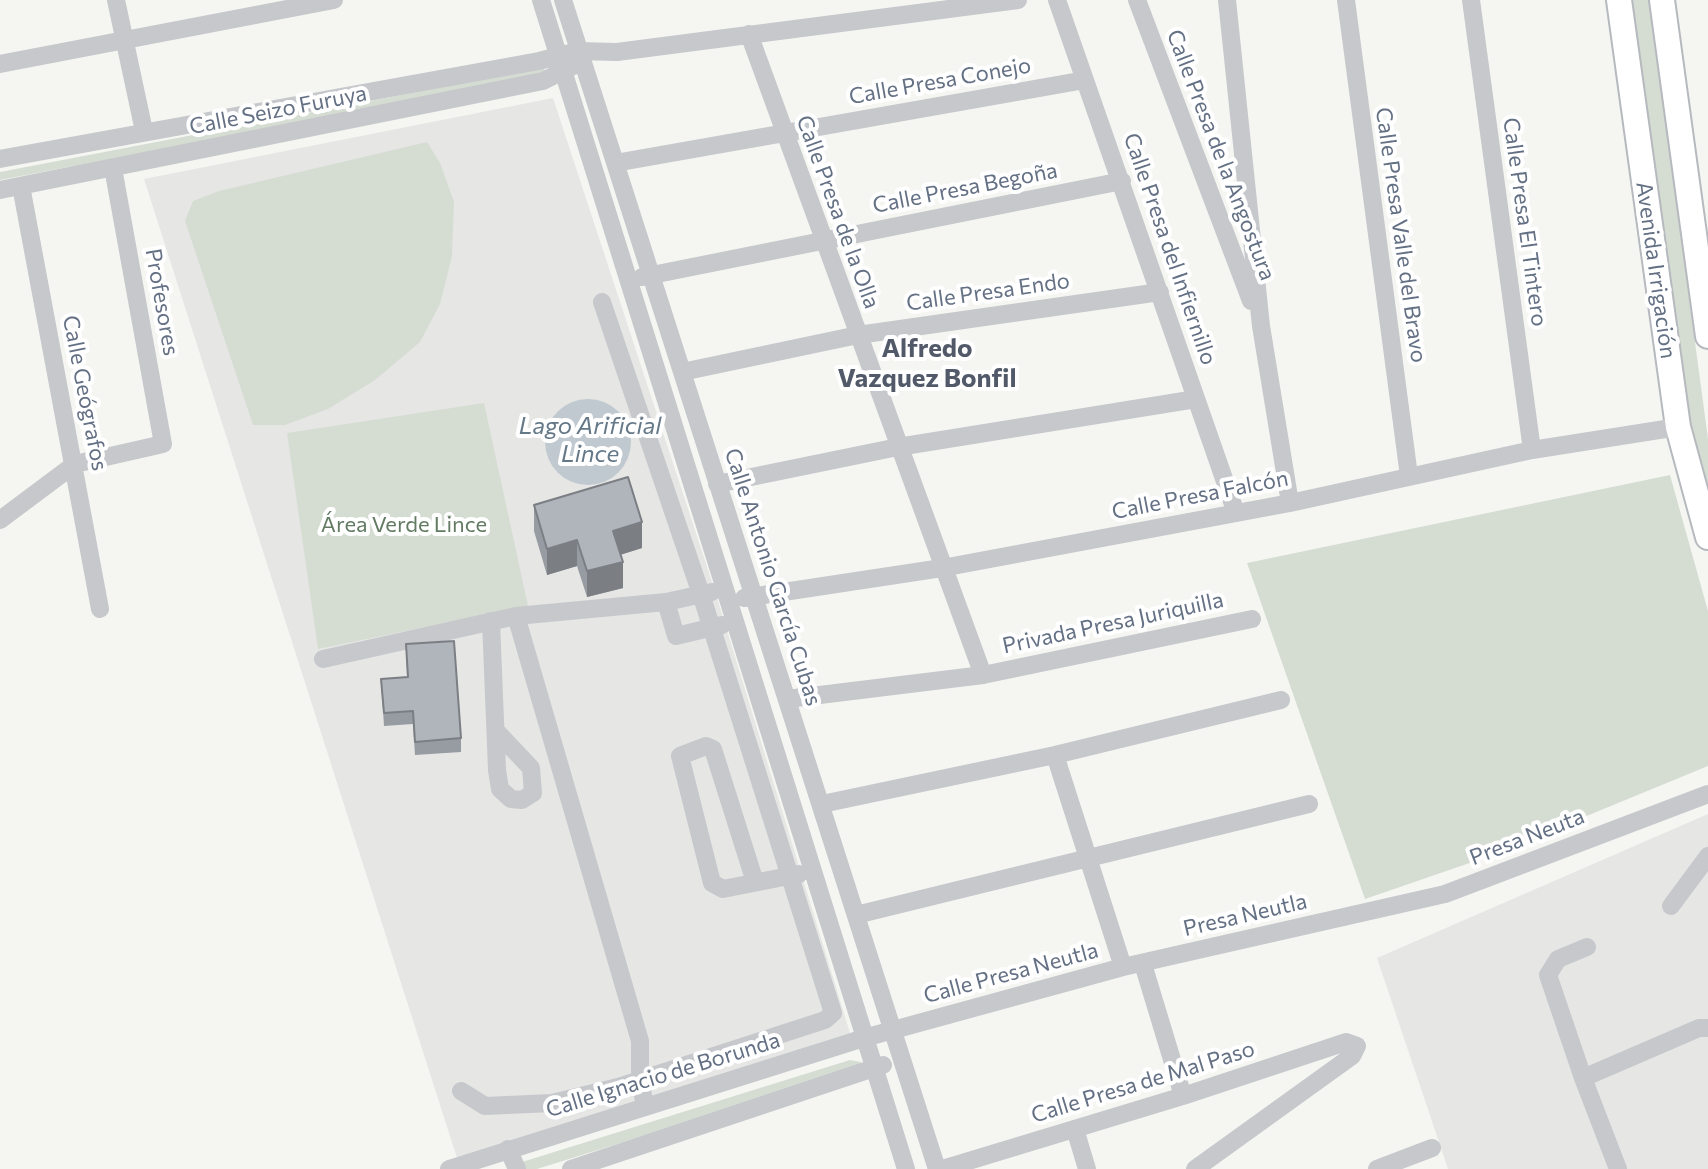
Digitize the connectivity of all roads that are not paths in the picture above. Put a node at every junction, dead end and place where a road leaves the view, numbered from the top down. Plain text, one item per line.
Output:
1 (116, 0) edge
2 (334, 0) edge
3 (541, 0) edge
4 (563, 0) edge
5 (1018, 0) edge
6 (1057, 0) edge
7 (1137, 0) edge
8 (1227, 0) edge
9 (1346, 0) edge
10 (1471, 0) edge
11 (1619, 0) edge
12 (1662, 0) edge
13 (749, 34) junction
14 (124, 40) junction
15 (580, 56) junction
16 (0, 64) edge
17 (561, 64) junction
18 (1085, 80) junction
19 (144, 131) junction
20 (784, 133) junction
21 (0, 159) edge
22 (615, 163) junction
23 (113, 168) junction
24 (1122, 181) junction
25 (21, 186) junction
26 (0, 190) edge
27 (823, 240) junction
28 (651, 275) junction
29 (628, 280) junction
30 (1160, 292) junction
31 (602, 302) dead end
32 (1261, 326) junction
33 (858, 335) junction
34 (1708, 336) edge
35 (682, 372) junction
36 (1196, 399) junction
37 (1678, 427) junction
38 (898, 447) junction
39 (1532, 450) junction
40 (75, 464) junction
41 (1409, 476) junction
42 (717, 484) junction
43 (1290, 503) junction
44 (1236, 513) junction
45 (0, 520) edge
46 (1705, 530) edge
47 (1708, 551) edge
48 (942, 568) junction
49 (701, 594) junction
50 (728, 595) junction
51 (756, 595) junction
52 (666, 602) junction
53 (100, 609) dead end
54 (516, 616) junction
55 (1252, 619) dead end
56 (491, 621) junction
57 (736, 621) junction
58 (712, 627) junction
59 (323, 659) dead end
60 (983, 675) junction
61 (787, 699) junction
62 (1281, 700) dead end
63 (496, 731) dead end
64 (1055, 755) junction
65 (1708, 794) edge
66 (822, 804) junction
67 (1309, 804) dead end
68 (1708, 856) edge
69 (1089, 857) junction
70 (814, 870) junction
71 (789, 875) junction
72 (755, 882) junction
73 (1671, 906) dead end
74 (1359, 913) joint
75 (856, 915) junction
76 (1587, 947) dead end
77 (1143, 964) junction
78 (1123, 967) junction
79 (1708, 1028) edge
80 (892, 1030) junction
81 (864, 1038) junction
82 (901, 1059) junction
83 (875, 1067) junction
84 (1583, 1078) junction
85 (640, 1080) junction
86 (461, 1091) dead end
87 (601, 1092) junction
88 (1183, 1096) junction
89 (645, 1106) junction
90 (608, 1118) junction
91 (1075, 1129) junction
92 (1432, 1148) dead end
93 (508, 1149) junction
94 (902, 1168) edge
95 (449, 1169) edge
96 (517, 1169) edge
97 (571, 1169) edge
98 (939, 1169) edge
99 (1087, 1169) edge
100 (1195, 1169) edge
101 (1377, 1169) edge
102 (1618, 1169) edge

1 - 14 street
2 - 14 street
3 - 17 street
4 - 15 street, Calle Antonio García Cubas
5 - 13 street
6 - 18 street, Calle Presa del Infiernillo
7 - 32 street, Calle Presa de la Angostura
8 - 32 street, Calle Presa de la Angostura
9 - 41 street, Calle Presa Valle del Bravo
10 - 39 street, Calle Presa El Tintero
11 - 37 main road, Avenida Irrigación
12 - 34 main road, Avenida Irrigación
13 - 15 street
13 - 20 street, Calle Presa de la Olla
14 - 16 street
14 - 19 street
15 - 17 street
15 - 22 street, Calle Antonio García Cubas
17 - 19 street, Calle Seizo Furuya
17 - 23 street, Calle Seizo Furuya
17 - 29 street
18 - 20 street, Calle Presa Conejo
18 - 24 street, Calle Presa del Infiernillo
19 - 21 street, Calle Seizo Furuya
20 - 22 street, Calle Presa Conejo
20 - 27 street, Calle Presa de la Olla
22 - 28 street, Calle Antonio García Cubas
23 - 25 street, Calle Seizo Furuya
23 - 40 street, Profesores
24 - 27 street, Calle Presa Begoña
24 - 30 street, Calle Presa del Infiernillo
25 - 26 street, Calle Seizo Furuya
25 - 40 street, Calle Geógrafos
27 - 28 street, Calle Presa Begoña
27 - 33 street, Calle Presa de la Olla
28 - 29 street, Calle Presa Begoña
28 - 35 street, Calle Antonio García Cubas
29 - 50 street
30 - 33 street, Calle Presa Endo
30 - 36 street, Calle Presa del Infiernillo
31 - 49 street
32 - 43 street, Calle Presa de la Angostura
33 - 35 street, Calle Presa Endo
33 - 38 street, Calle Presa de la Olla
35 - 42 street, Calle Antonio García Cubas
36 - 38 street
36 - 44 street, Calle Presa del Infiernillo
37 - 39 street, Calle Presa Falcón
37 - 46 main road, Avenida Irrigación
38 - 42 street
38 - 48 street, Calle Presa de la Olla
39 - 41 street, Calle Presa Falcón
40 - 45 street
40 - 53 street, Calle Geógrafos
41 - 43 street, Calle Presa Falcón
42 - 51 street, Calle Antonio García Cubas
43 - 44 street, Calle Presa Falcón
44 - 48 street, Calle Presa Falcón
46 - 47 main road, Avenida Irrigación
48 - 51 street, Calle Presa Falcón
48 - 60 street, Calle Presa de la Olla
49 - 50 street, Calle Presa Falcón
49 - 52 street, Calle Presa Falcón
49 - 58 street
50 - 51 street, Calle Presa Falcón
50 - 57 street
51 - 61 street, Calle Antonio García Cubas
52 - 54 street, Calle Presa Falcón
52 - 58 street
54 - 56 street, Calle Presa Falcón
54 - 85 street
55 - 60 street, Privada Presa Juriquilla
56 - 59 street, Calle Presa Falcón
56 - 63 street
57 - 58 street
57 - 70 street
58 - 71 street
60 - 61 street, Privada Presa Juriquilla
61 - 66 street, Calle Antonio García Cubas
62 - 64 street
64 - 66 street
64 - 69 street
65 - 74 street, Presa Neuta
66 - 75 street, Calle Antonio García Cubas
67 - 69 street
68 - 73 street
69 - 75 street
69 - 78 street
70 - 71 street
70 - 81 street
71 - 72 street
71 - 85 street
72 - 72 street
74 - 77 street, Presa Neutla
75 - 80 street, Calle Antonio García Cubas
76 - 84 street
77 - 78 street, Calle Presa Neutla
77 - 88 street
78 - 80 street, Calle Presa Neutla
79 - 84 street
80 - 81 street, Calle Ignacio de Borunda
80 - 82 street, Calle Antonio García Cubas
81 - 83 street
81 - 89 street, Calle Ignacio de Borunda
82 - 83 street
82 - 98 street, Calle Antonio García Cubas
83 - 94 street
83 - 97 street
84 - 102 street
85 - 87 street
85 - 89 street
86 - 87 street
87 - 90 street
88 - 91 street, Calle Presa de Mal Paso
88 - 100 street, Calle Presa de Mal Paso
89 - 90 street, Calle Ignacio de Borunda
90 - 93 street, Calle Ignacio de Borunda
91 - 98 street, Calle Presa de Mal Paso
91 - 99 street
92 - 101 street
93 - 95 street, Calle Ignacio de Borunda
93 - 96 street

